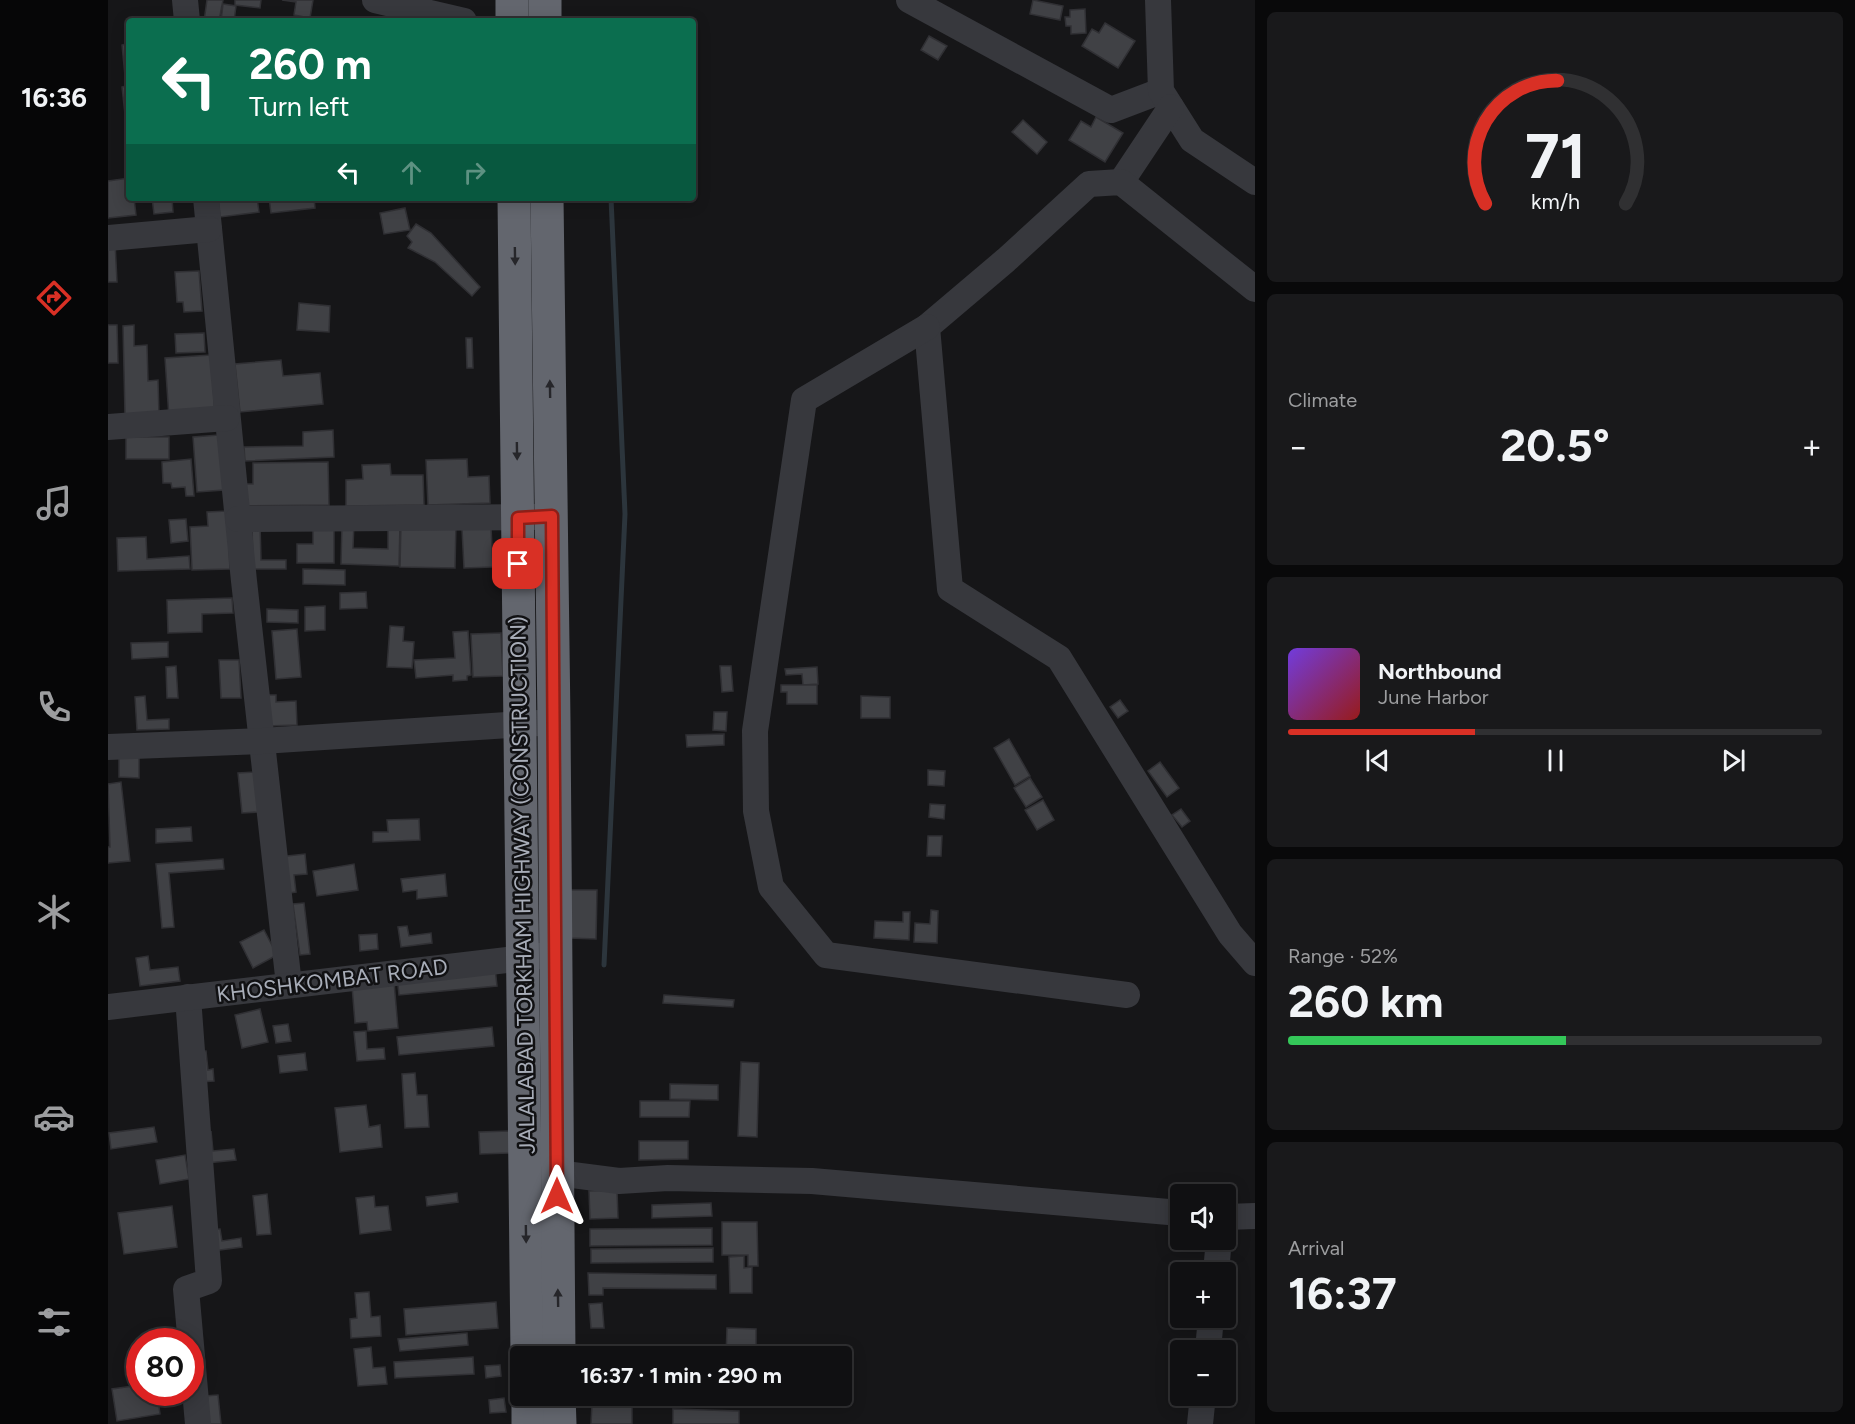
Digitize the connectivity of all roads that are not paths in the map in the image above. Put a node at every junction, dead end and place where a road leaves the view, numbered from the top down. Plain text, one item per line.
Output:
1 (185, 0) edge
2 (375, 0) edge
3 (512, 0) edge
4 (545, 0) edge
5 (909, 0) edge
6 (1158, 0) edge
7 (187, 18) edge
8 (451, 18) edge
9 (512, 18) edge
10 (545, 18) edge
11 (1166, 99) junction
12 (1121, 182) junction
13 (1255, 182) edge
14 (206, 201) edge
15 (514, 201) edge
16 (547, 201) edge
17 (209, 229) junction
18 (108, 238) edge
19 (1255, 289) edge
20 (927, 327) junction
21 (227, 418) junction
22 (108, 427) edge
23 (552, 516) junction
24 (518, 518) junction
25 (238, 519) junction
26 (555, 721) junction
27 (520, 724) junction
28 (262, 741) junction
29 (108, 747) edge
30 (555, 954) junction
31 (522, 958) junction
32 (1255, 963) edge
33 (289, 985) junction
34 (1127, 995) dead end
35 (188, 997) junction
36 (108, 1008) edge
37 (557, 1173) junction
38 (1170, 1212) edge
39 (1255, 1216) edge
40 (1236, 1217) edge
41 (527, 1346) edge
42 (559, 1346) edge
43 (528, 1406) edge
44 (559, 1406) edge
45 (1202, 1406) edge
46 (198, 1424) edge
47 (528, 1424) edge
48 (560, 1424) edge
49 (1200, 1424) edge

1 - 7 street
2 - 8 street
3 - 9 highway
4 - 10 highway
5 - 11 street
6 - 11 street
11 - 12 street
11 - 13 street
12 - 19 street
12 - 20 street
14 - 17 street
15 -> 24 highway, JALALABAD TORKHAM HIGHWAY (CONSTRUCTION)
23 -> 16 highway
17 - 18 street
17 - 21 street
20 - 32 street
20 - 34 street
21 - 22 street
21 - 25 street
23 - 24 street
23 - 26 highway
24 - 25 street
24 - 27 highway, JALALABAD TORKHAM HIGHWAY (CONSTRUCTION)
25 - 28 street
26 - 27 street
26 - 30 highway
27 - 28 street
27 - 31 highway, JALALABAD TORKHAM HIGHWAY (CONSTRUCTION)
28 - 29 street
28 - 33 street
30 - 31 street, KHOSHKOMBAT ROAD
30 - 37 highway
31 - 33 street, KHOSHKOMBAT ROAD
31 -> 41 highway, JALALABAD TORKHAM HIGHWAY (CONSTRUCTION)
33 - 35 street, KHOSHKOMBAT ROAD
35 - 36 street, KHOSHKOMBAT ROAD
35 - 46 street
37 - 38 street
42 -> 37 highway
39 - 40 street
43 - 47 highway
44 - 48 highway
45 - 49 street

